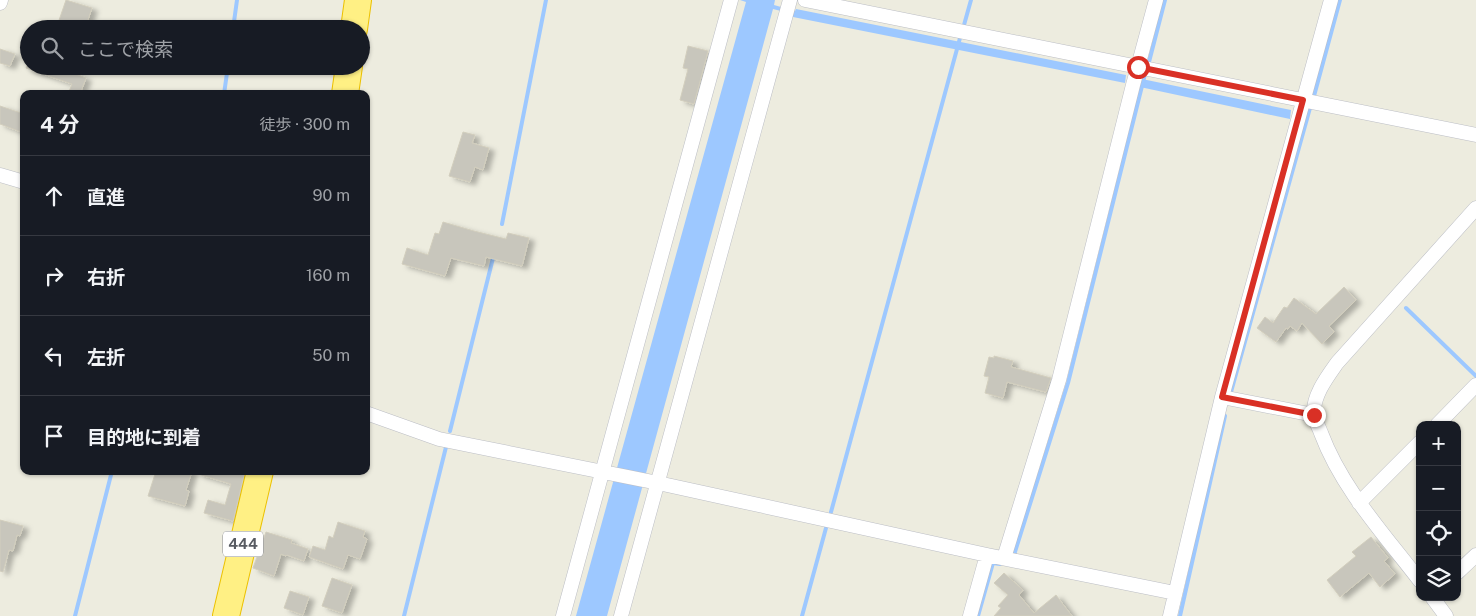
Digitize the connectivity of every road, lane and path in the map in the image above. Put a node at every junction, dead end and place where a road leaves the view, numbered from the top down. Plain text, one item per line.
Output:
1 (358, 0) edge
2 (731, 0) edge
3 (805, 0) edge
4 (1156, 0) edge
5 (1331, 0) edge
6 (788, 7) edge
7 (355, 20) edge
8 (348, 75) edge
9 (1136, 76) junction
10 (346, 90) edge
11 (1303, 100) junction
12 (1476, 135) edge
13 (0, 175) edge
14 (20, 181) edge
15 (1476, 208) edge
16 (1476, 385) edge
17 (1222, 397) junction
18 (370, 414) edge
19 (1314, 415) junction
20 (1441, 421) edge
21 (1416, 446) edge
22 (607, 473) junction
23 (259, 475) edge
24 (654, 482) junction
25 (1359, 503) junction
26 (987, 555) junction
27 (1476, 555) edge
28 (1004, 558) junction
29 (1461, 569) edge
30 (1416, 576) edge
31 (1175, 594) junction
32 (1435, 601) edge
33 (226, 616) edge
34 (563, 616) edge
35 (621, 616) edge
36 (970, 616) edge
37 (1170, 616) edge
38 (1446, 616) edge

1 - 7 highway
2 - 22 street
3 - 9 street
4 - 9 street
5 - 11 street
6 - 24 street
8 - 10 highway
9 - 11 street
9 - 28 street
11 - 12 street
11 - 17 street
13 - 14 street
15 - 19 street
16 - 20 street
17 - 19 street
17 - 31 street
18 - 22 street
19 - 25 street
21 - 25 street
22 - 24 street
22 - 34 street
23 - 33 highway, 444
24 - 26 street
24 - 35 street
25 - 30 street
26 - 28 street
26 - 36 street
27 - 29 street
28 - 31 street
31 - 37 street
32 - 38 street

